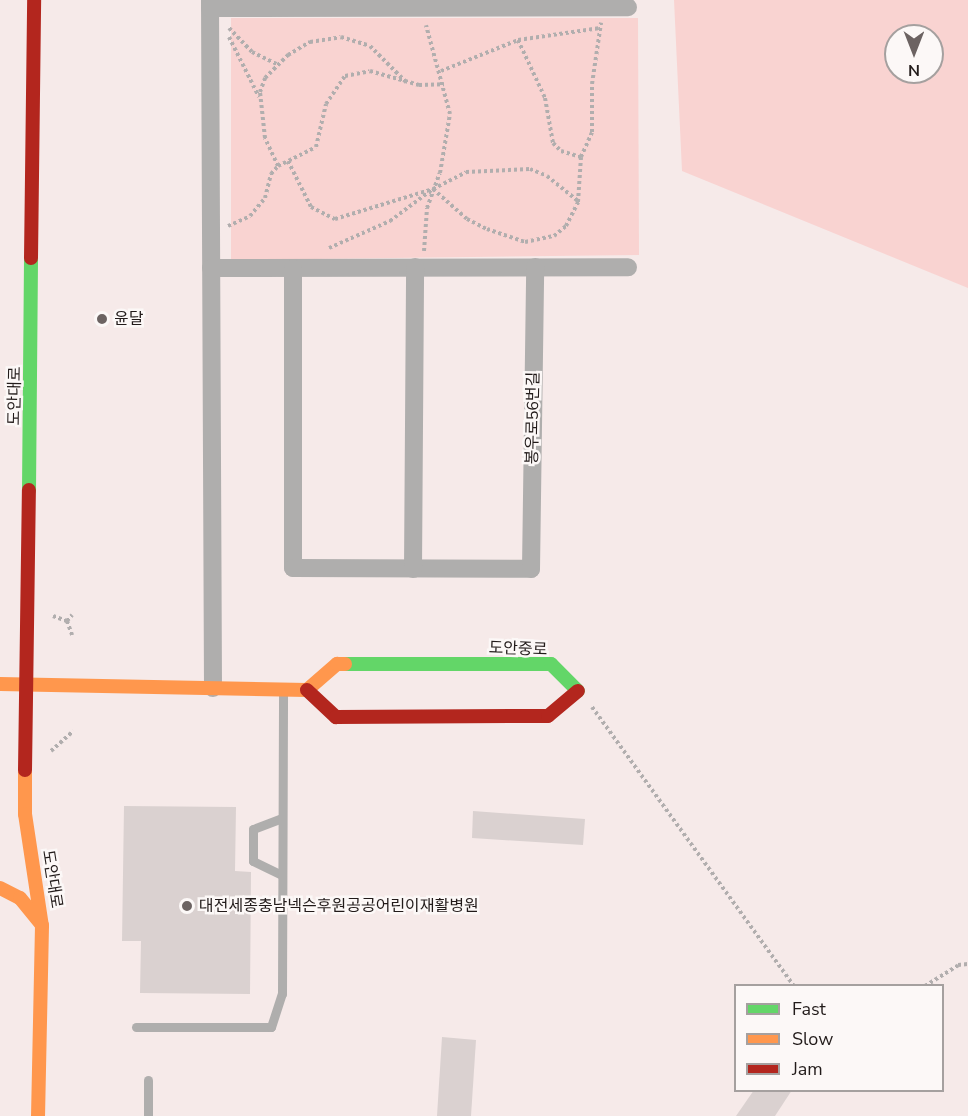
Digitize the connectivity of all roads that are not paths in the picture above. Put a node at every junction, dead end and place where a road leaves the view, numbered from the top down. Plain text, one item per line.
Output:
1 (34, 0) edge
2 (210, 4) edge
3 (304, 4) edge
4 (420, 4) edge
5 (553, 4) edge
6 (628, 7) dead end
7 (415, 267) junction
8 (535, 267) junction
9 (628, 267) dead end
10 (212, 268) junction
11 (293, 268) junction
12 (414, 569) junction
13 (0, 684) edge
14 (28, 684) junction
15 (213, 687) junction
16 (283, 689) junction
17 (307, 690) junction
18 (282, 818) junction
19 (282, 874) junction
20 (0, 888) edge
21 (42, 926) junction
22 (136, 1027) dead end
23 (148, 1080) dead end
24 (38, 1116) edge
25 (148, 1116) edge

1 - 14 main road, 도안대로
2 - 3 street
2 - 10 street
3 - 4 street
4 - 5 street
5 - 6 street
7 - 8 street
7 - 11 street
7 - 12 street
8 - 9 street
8 - 12 street, 봉우로56번길
10 - 11 street
10 - 15 street
11 - 12 street
13 - 14 main road
14 - 15 main road
14 - 21 main road, 도안대로
15 - 16 main road
16 - 17 main road
16 - 18 lane
17 - 17 main road, 도안중로
18 - 19 lane
18 - 19 lane
19 - 22 lane
20 - 21 main road
21 - 24 main road, 도안대로
23 - 25 lane

